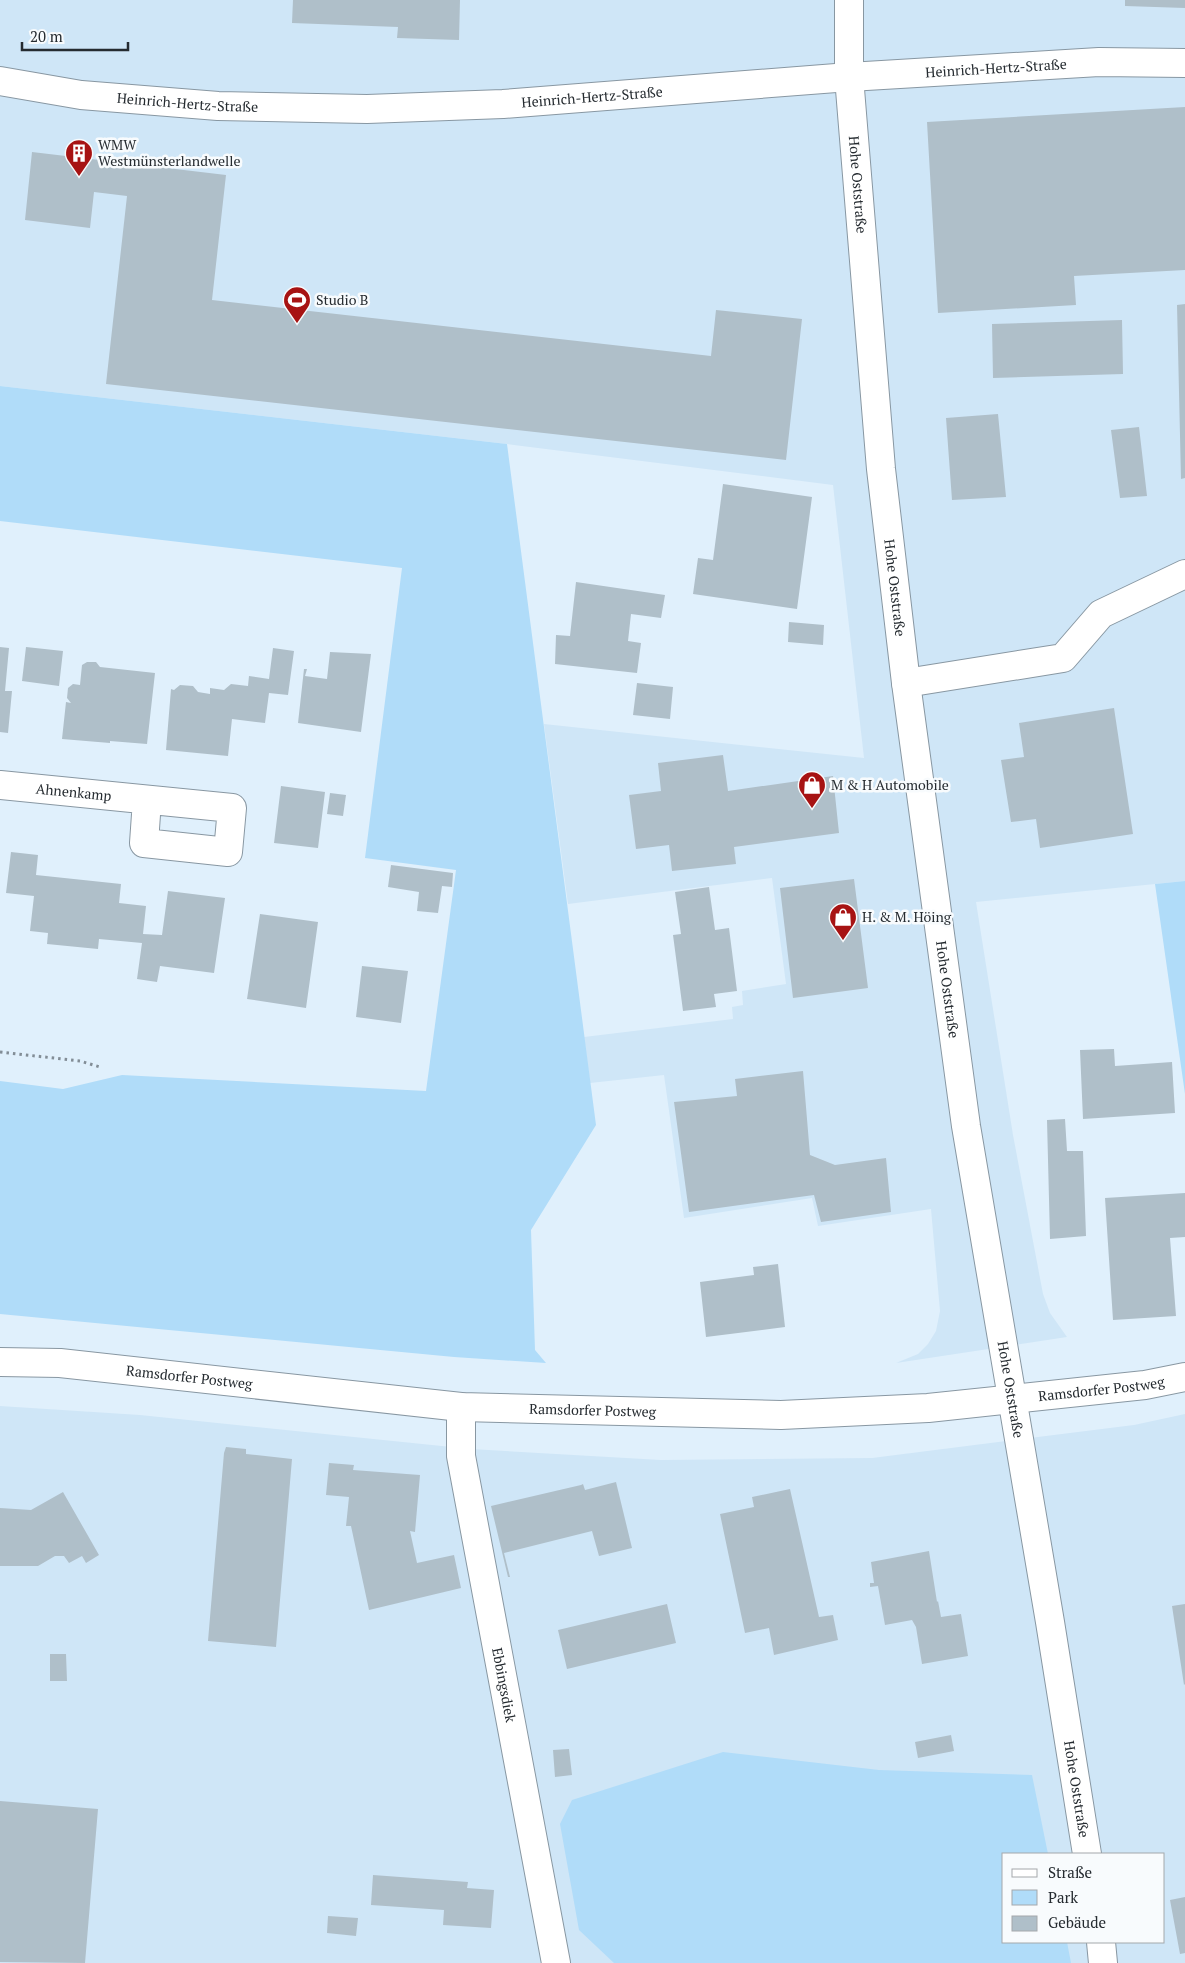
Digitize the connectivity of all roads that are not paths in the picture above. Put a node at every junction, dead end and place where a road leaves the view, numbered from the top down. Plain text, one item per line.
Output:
1 (850, 0) edge
2 (1185, 63) edge
3 (849, 76) junction
4 (0, 81) edge
5 (1185, 574) edge
6 (906, 684) junction
7 (0, 785) edge
8 (147, 800) dead end
9 (0, 1362) edge
10 (1185, 1377) edge
11 (1013, 1400) junction
12 (461, 1407) junction
13 (1087, 1853) edge
14 (1101, 1943) edge
15 (556, 1963) edge
16 (1103, 1963) edge

1 - 3 street, Hohe Oststraße
2 - 3 street, Heinrich-Hertz-Straße
3 - 4 street, Heinrich-Hertz-Straße
3 - 6 street, Hohe Oststraße
5 - 6 street
6 - 11 street, Hohe Oststraße
7 - 8 street, Ahnenkamp
9 - 12 street, Ramsdorfer Postweg
10 - 11 street, Ramsdorfer Postweg
11 - 12 street, Ramsdorfer Postweg
11 - 13 street, Hohe Oststraße
12 - 15 street, Ebbingsdiek
14 - 16 street

